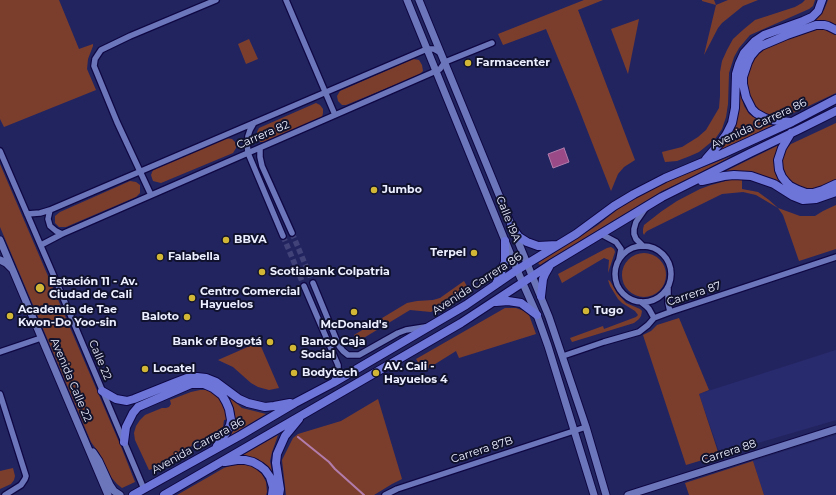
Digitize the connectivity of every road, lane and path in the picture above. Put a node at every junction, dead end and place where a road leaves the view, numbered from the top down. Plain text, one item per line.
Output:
1 (216, 0) edge
2 (286, 0) edge
3 (407, 0) edge
4 (420, 0) edge
5 (822, 0) edge
6 (836, 30) edge
7 (492, 42) dead end
8 (427, 49) junction
9 (441, 53) junction
10 (445, 62) junction
11 (436, 72) junction
12 (325, 93) junction
13 (836, 99) edge
14 (836, 111) edge
15 (335, 116) junction
16 (794, 121) junction
17 (255, 123) junction
18 (791, 133) junction
19 (260, 148) junction
20 (0, 151) edge
21 (248, 153) junction
22 (702, 162) junction
23 (140, 172) junction
24 (836, 184) edge
25 (686, 185) junction
26 (836, 192) edge
27 (151, 195) junction
28 (648, 205) junction
29 (50, 210) junction
30 (27, 214) junction
31 (512, 226) junction
32 (292, 233) tunnel mouth
33 (62, 234) junction
34 (601, 234) junction
35 (283, 236) tunnel mouth
36 (0, 240) edge
37 (505, 241) junction
38 (41, 245) junction
39 (558, 245) junction
40 (643, 246) junction
41 (836, 257) edge
42 (0, 260) edge
43 (618, 261) junction
44 (527, 264) junction
45 (551, 264) junction
46 (517, 270) junction
47 (13, 271) junction
48 (532, 276) junction
49 (522, 282) junction
50 (313, 283) tunnel mouth
51 (495, 285) junction
52 (304, 286) tunnel mouth
53 (668, 288) junction
54 (541, 296) junction
55 (493, 302) junction
56 (641, 302) junction
57 (670, 312) junction
58 (537, 315) junction
59 (654, 318) junction
60 (431, 326) junction
61 (41, 338) junction
62 (0, 352) edge
63 (562, 356) junction
64 (333, 383) junction
65 (102, 391) junction
66 (0, 394) edge
67 (295, 403) junction
68 (302, 414) junction
69 (586, 427) junction
70 (836, 429) edge
71 (575, 430) junction
72 (85, 440) junction
73 (124, 442) junction
74 (215, 449) junction
75 (219, 464) junction
76 (144, 489) junction
77 (5, 495) edge
78 (108, 495) edge
79 (120, 495) edge
80 (133, 495) edge
81 (164, 495) edge
82 (272, 495) edge
83 (279, 495) edge
84 (385, 495) edge
85 (594, 495) edge
86 (606, 495) edge
87 (628, 495) edge

1 - 23 street
2 - 12 street
3 - 8 street, Calle 19A
4 - 9 street, Calle 19A
5 - 22 main road
6 - 16 main road
7 - 10 street, Carrera 82
8 - 9 street
8 - 11 street, Calle 19A
8 - 12 street, Carrera 82
9 - 10 street, Calle 19A
10 - 11 street, Carrera 82
10 - 31 street, Calle 19A
11 - 15 street, Carrera 82
11 - 37 street, Calle 19A
12 - 15 street
12 - 17 street, Carrera 82
13 - 16 main road, Avenida Carrera 86
14 - 18 main road, Avenida Carrera 86
15 - 19 street, Carrera 82
16 - 22 main road, Avenida Carrera 86
17 - 21 street
17 - 23 street, Carrera 82
18 - 24 main road
18 - 25 main road, Avenida Carrera 86
19 - 21 street, Carrera 82
19 - 32 street
20 - 30 street, Calle 22
21 - 27 street, Carrera 82
21 - 35 street
22 - 39 main road, Avenida Carrera 86
23 - 27 street
23 - 29 street, Carrera 82
25 - 26 main road
25 - 28 main road, Avenida Carrera 86
27 - 33 street, Carrera 82
28 - 34 main road, Avenida Carrera 86
28 - 40 street
29 - 30 street, Carrera 82
29 - 33 street
30 - 38 street, Calle 22
31 - 39 main road
31 - 44 street, Calle 19A
33 - 38 street, Carrera 82
34 - 43 street
34 - 45 main road, Avenida Carrera 86
36 - 47 street, Avenida Calle 22
37 - 46 street, Calle 19A
37 - 51 main road
38 - 65 street, Calle 22
39 - 44 main road, Avenida Carrera 86
40 - 43 street
40 - 53 street
41 - 57 street, Carrera 87
42 - 47 street
43 - 56 street
44 - 46 main road, Avenida Carrera 86
44 - 48 street, Calle 19A
45 - 48 main road, Avenida Carrera 86
45 - 54 main road
46 - 49 street, Calle 19A
46 - 51 main road, Avenida Carrera 86
47 - 61 street, Avenida Calle 22
48 - 49 main road, Avenida Carrera 86
48 - 54 street, Calle 19A
49 - 55 main road, Avenida Carrera 86
49 - 58 street, Calle 19A
50 - 60 street
51 - 60 main road, Avenida Carrera 86
52 - 64 street
53 - 56 street
53 - 57 street
54 - 63 street, Calle 19A
55 - 58 main road
55 - 68 main road, Avenida Carrera 86
56 - 59 street
57 - 59 street, Carrera 87
58 - 71 street, Calle 19A
59 - 63 street, Carrera 87
60 - 64 main road, Avenida Carrera 86
61 - 62 street
61 - 72 street, Avenida Calle 22
63 - 69 street, Calle 19A
64 - 67 main road, Avenida Carrera 86
65 - 67 main road
65 - 73 street, Calle 22
66 - 77 street
67 - 74 main road, Avenida Carrera 86
68 - 75 main road, Avenida Carrera 86
68 - 83 main road
69 - 71 street, Carrera 87B
69 - 86 street, Calle 19A
70 - 87 street, Carrera 88
71 - 84 street, Carrera 87B
71 - 85 street, Calle 19A
72 - 78 street, Avenida Calle 22
72 - 79 street, Avenida Calle 22
73 - 74 main road
73 - 76 street, Calle 22
74 - 76 main road, Avenida Carrera 86
75 - 81 main road, Avenida Carrera 86
75 - 82 main road
76 - 80 main road, Avenida Carrera 86

